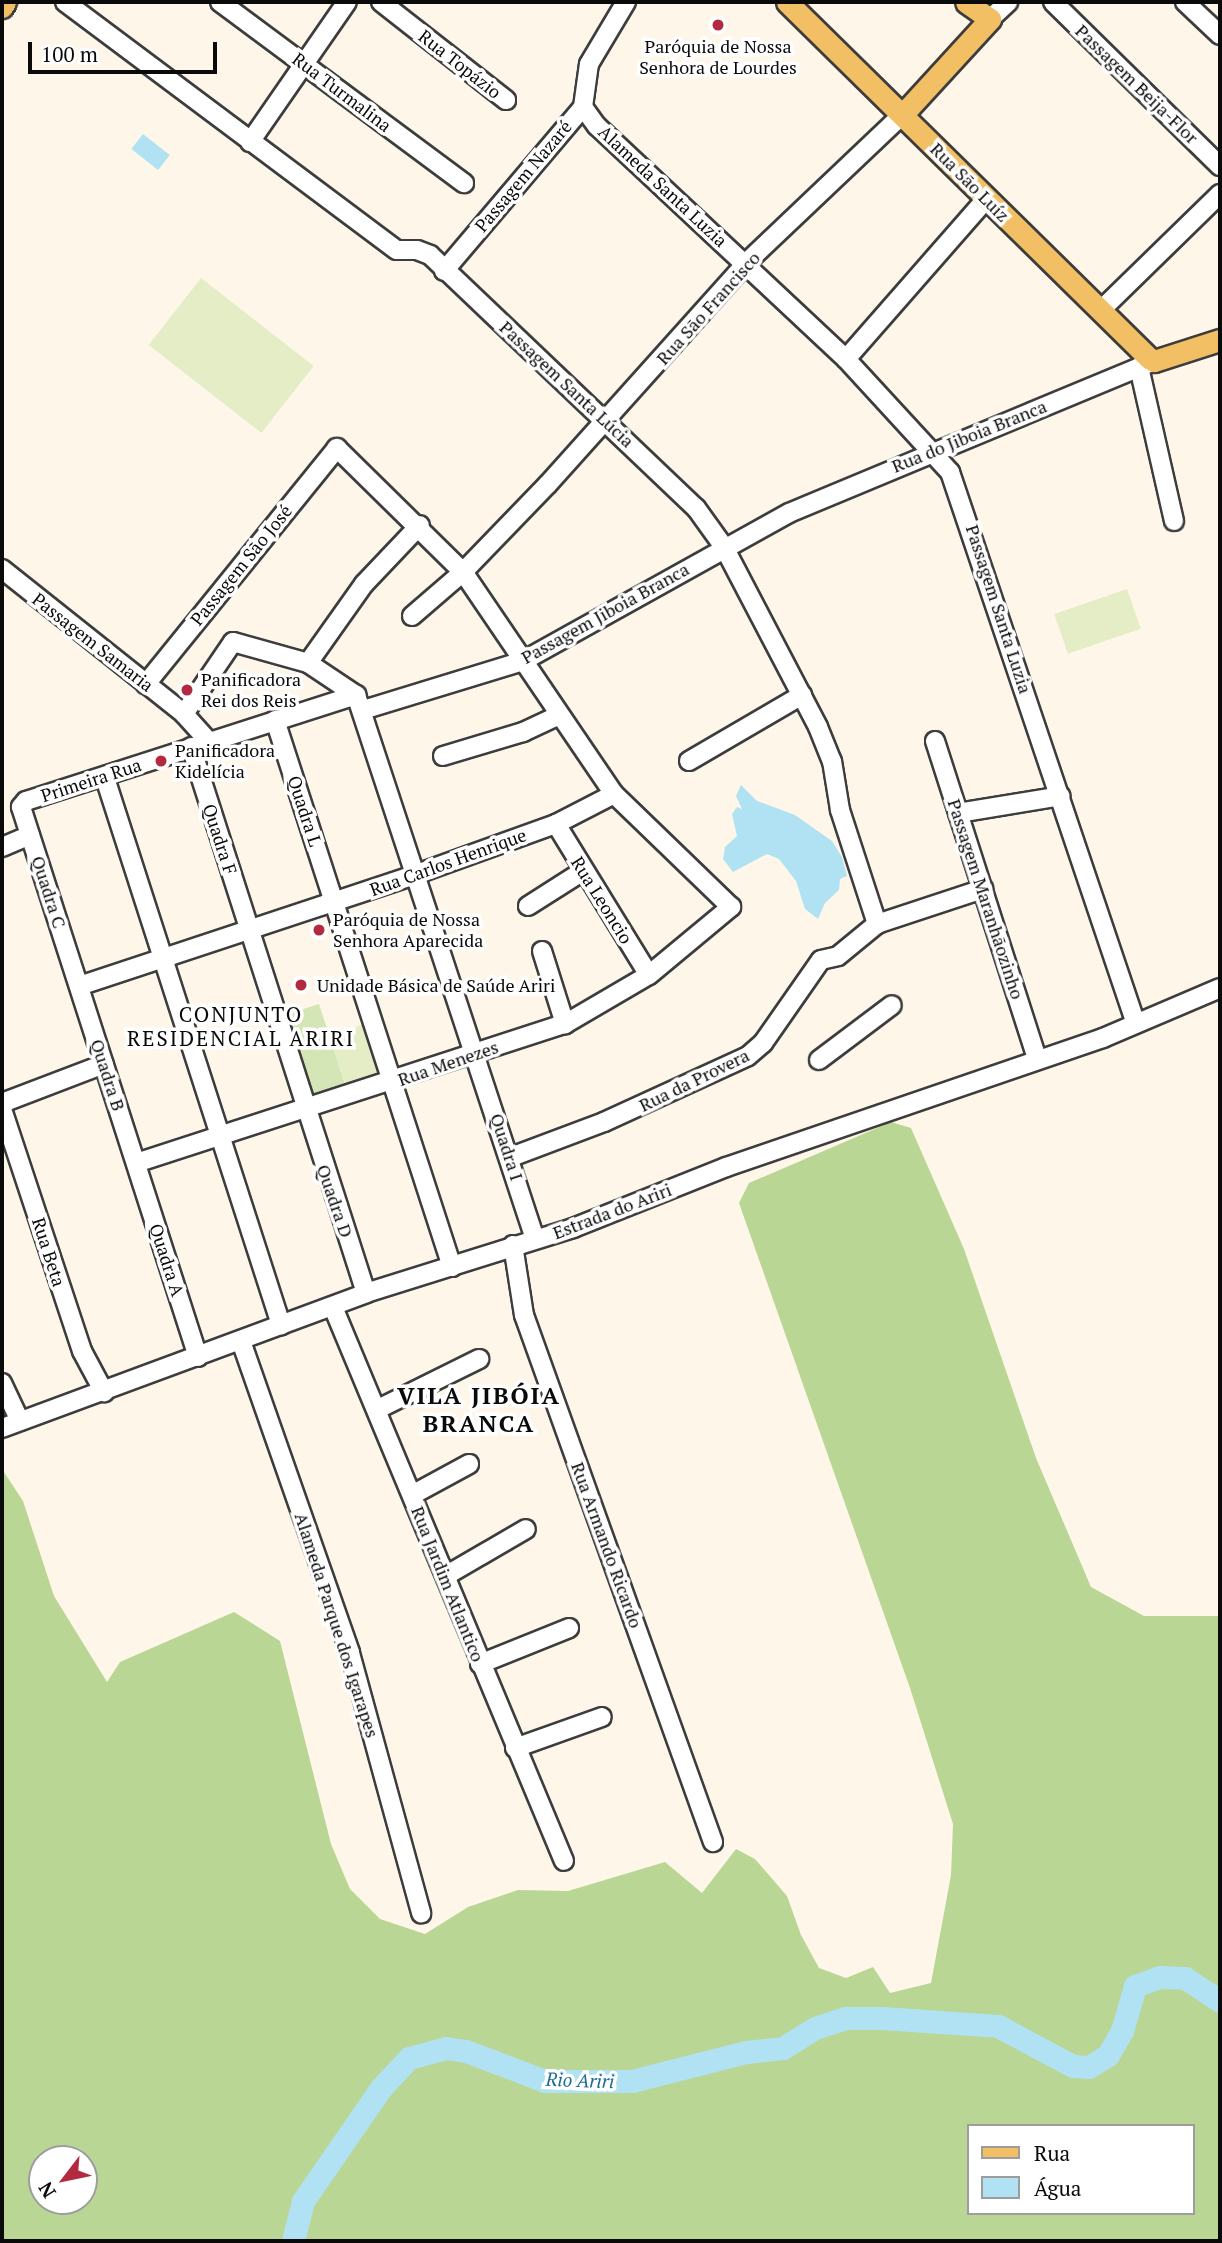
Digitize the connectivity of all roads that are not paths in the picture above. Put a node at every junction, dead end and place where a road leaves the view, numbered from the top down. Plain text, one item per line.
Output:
1 (5, 2) edge
2 (65, 2) edge
3 (220, 2) edge
4 (346, 2) edge
5 (381, 2) edge
6 (626, 2) edge
7 (787, 2) edge
8 (966, 2) edge
9 (1008, 2) edge
10 (1053, 2) edge
11 (1185, 2) edge
12 (2, 6) edge
13 (990, 19) junction
14 (1220, 35) edge
15 (303, 64) junction
16 (506, 100) dead end
17 (583, 107) junction
18 (903, 114) junction
19 (250, 142) junction
20 (1220, 166) edge
21 (464, 183) dead end
22 (1220, 194) edge
23 (986, 199) junction
24 (746, 263) junction
25 (444, 271) junction
26 (1100, 311) junction
27 (1220, 340) edge
28 (846, 359) junction
29 (1146, 364) junction
30 (608, 420) junction
31 (933, 451) junction
32 (1174, 521) dead end
33 (419, 525) junction
34 (724, 547) junction
35 (2, 569) edge
36 (463, 572) junction
37 (412, 616) dead end
38 (523, 661) junction
39 (307, 663) junction
40 (145, 684) junction
41 (802, 695) junction
42 (359, 703) junction
43 (184, 714) junction
44 (556, 716) junction
45 (275, 720) junction
46 (935, 741) dead end
47 (200, 744) junction
48 (443, 756) dead end
49 (689, 761) dead end
50 (105, 778) junction
51 (614, 794) junction
52 (1061, 796) junction
53 (26, 801) joint
54 (958, 813) junction
55 (556, 824) junction
56 (30, 835) junction
57 (2, 847) edge
58 (583, 871) junction
59 (414, 875) junction
60 (983, 889) junction
61 (334, 902) junction
62 (528, 905) dead end
63 (877, 924) junction
64 (249, 931) junction
65 (542, 951) dead end
66 (163, 959) junction
67 (649, 975) junction
68 (79, 986) junction
69 (1220, 988) edge
70 (892, 1005) dead end
71 (565, 1024) junction
72 (1136, 1024) junction
73 (476, 1054) junction
74 (1037, 1058) junction
75 (819, 1060) dead end
76 (104, 1065) junction
77 (393, 1082) junction
78 (2, 1102) edge
79 (2, 1109) edge
80 (304, 1110) junction
81 (220, 1136) junction
82 (511, 1157) junction
83 (136, 1164) junction
84 (536, 1240) junction
85 (513, 1245) junction
86 (452, 1267) junction
87 (366, 1293) junction
88 (332, 1307) junction
89 (281, 1325) junction
90 (242, 1341) junction
91 (198, 1357) junction
92 (479, 1359) dead end
93 (2, 1383) edge
94 (104, 1392) junction
95 (377, 1409) junction
96 (20, 1421) junction
97 (2, 1428) edge
98 (469, 1464) dead end
99 (412, 1495) junction
100 (526, 1529) dead end
101 (447, 1575) junction
102 (569, 1628) dead end
103 (480, 1664) junction
104 (602, 1717) dead end
105 (515, 1748) junction
106 (713, 1842) dead end
107 (564, 1861) dead end
108 (421, 1913) dead end

1 - 12 main road
2 - 19 street, Passagem Santa Lúcia
3 - 15 street, Rua Turmalina
4 - 15 street
5 - 16 street, Rua Topázio
6 - 17 street, Passagem Nazaré
7 - 18 main road, Rua São Luíz
8 - 13 main road
9 - 13 street, Rua São Francisco
10 - 20 street, Passagem Beija-Flor
11 - 14 street
13 - 18 main road, Rua São Francisco
15 - 19 street
15 - 21 street, Rua Turmalina
17 - 24 street, Alameda Santa Luzia
17 - 25 street, Passagem Nazaré
18 - 23 main road, Rua São Luíz
18 - 24 street, Rua São Francisco
19 - 25 street, Passagem Santa Lúcia
22 - 26 street
23 - 26 main road, Rua São Luíz
23 - 28 street
24 - 28 street, Passagem Santa Luzia
24 - 30 street, Rua São Francisco
25 - 30 street, Passagem Santa Lúcia
26 - 29 main road, Rua São Luíz
27 - 29 main road, Rua do Jiboia Branca
28 - 31 street, Passagem Santa Luzia
29 - 31 street, Rua do Jiboia Branca
29 - 32 street
30 - 34 street, Passagem Santa Lúcia
30 - 36 street, Rua São Francisco
31 - 34 street, Rua do Jiboia Branca
31 - 52 street, Passagem Santa Luzia
33 - 36 street
33 - 39 street
33 - 40 street, Passagem São José
34 - 38 street, Passagem Jiboia Branca
34 - 41 street, Passagem Santa Lúcia
35 - 40 street, Passagem Samaria
36 - 37 street, Rua São Francisco
36 - 38 street
38 - 42 street, Passagem Jiboia Branca
38 - 44 street
39 - 42 street
39 - 43 street
40 - 43 street, Passagem Samaria
41 - 49 street
41 - 63 street, Passagem Santa Lúcia
42 - 45 street, Primeira Rua
42 - 59 street
43 - 47 street, Passagem Samaria
44 - 48 street
44 - 51 street
45 - 47 street, Primeira Rua
45 - 61 street, Quadra L
46 - 54 street, Passagem Maranhãozinho
47 - 50 street, Primeira Rua
47 - 64 street, Quadra F
50 - 53 street, Primeira Rua
50 - 66 street
51 - 55 street, Rua Carlos Henrique
51 - 67 street, Rua Menezes
52 - 54 street
52 - 72 street, Passagem Santa Luzia
53 - 56 street, Quadra C
54 - 60 street, Passagem Maranhãozinho
55 - 58 street, Rua Leoncio
55 - 59 street, Rua Carlos Henrique
56 - 57 street
56 - 68 street, Quadra C
58 - 62 street
58 - 67 street, Rua Leoncio
59 - 61 street, Rua Carlos Henrique
59 - 73 street, Quadra I
60 - 63 street
60 - 74 street, Passagem Maranhãozinho
61 - 64 street, Rua Carlos Henrique
61 - 77 street, Quadra L
63 - 82 street, Rua da Provera
64 - 66 street, Rua Carlos Henrique
64 - 80 street, Quadra F
65 - 71 street
66 - 68 street, Rua Carlos Henrique
66 - 81 street
67 - 71 street, Rua Menezes
68 - 76 street, Quadra B
69 - 72 street, Estrada do Ariri
70 - 75 street
71 - 73 street, Rua Menezes
72 - 74 street, Estrada do Ariri
73 - 77 street, Rua Menezes
73 - 82 street, Quadra I
74 - 84 street, Estrada do Ariri
76 - 78 street
76 - 83 street, Quadra B
77 - 80 street, Rua Menezes
77 - 86 street
79 - 94 street, Rua Beta
80 - 81 street, Rua Menezes
80 - 87 street, Quadra D
81 - 83 street, Rua Menezes
81 - 89 street
82 - 84 street, Quadra I
83 - 91 street, Quadra A
84 - 85 street, Estrada do Ariri
85 - 86 street, Estrada do Ariri
85 - 106 street, Rua Armando Ricardo
86 - 87 street, Estrada do Ariri
87 - 88 street, Estrada do Ariri
88 - 89 street, Estrada do Ariri
88 - 95 street, Rua Jardim Atlantico
89 - 90 street, Estrada do Ariri
90 - 91 street, Estrada do Ariri
90 - 108 street, Alameda Parque dos Igarapes
91 - 94 street, Estrada do Ariri
92 - 95 street
93 - 96 street
94 - 96 street, Estrada do Ariri
95 - 99 street, Rua Jardim Atlantico
96 - 97 street, Estrada do Ariri
98 - 99 street
99 - 101 street, Rua Jardim Atlantico
100 - 101 street
101 - 103 street, Rua Jardim Atlantico
102 - 103 street
103 - 105 street, Rua Jardim Atlantico
104 - 105 street
105 - 107 street, Rua Jardim Atlantico

